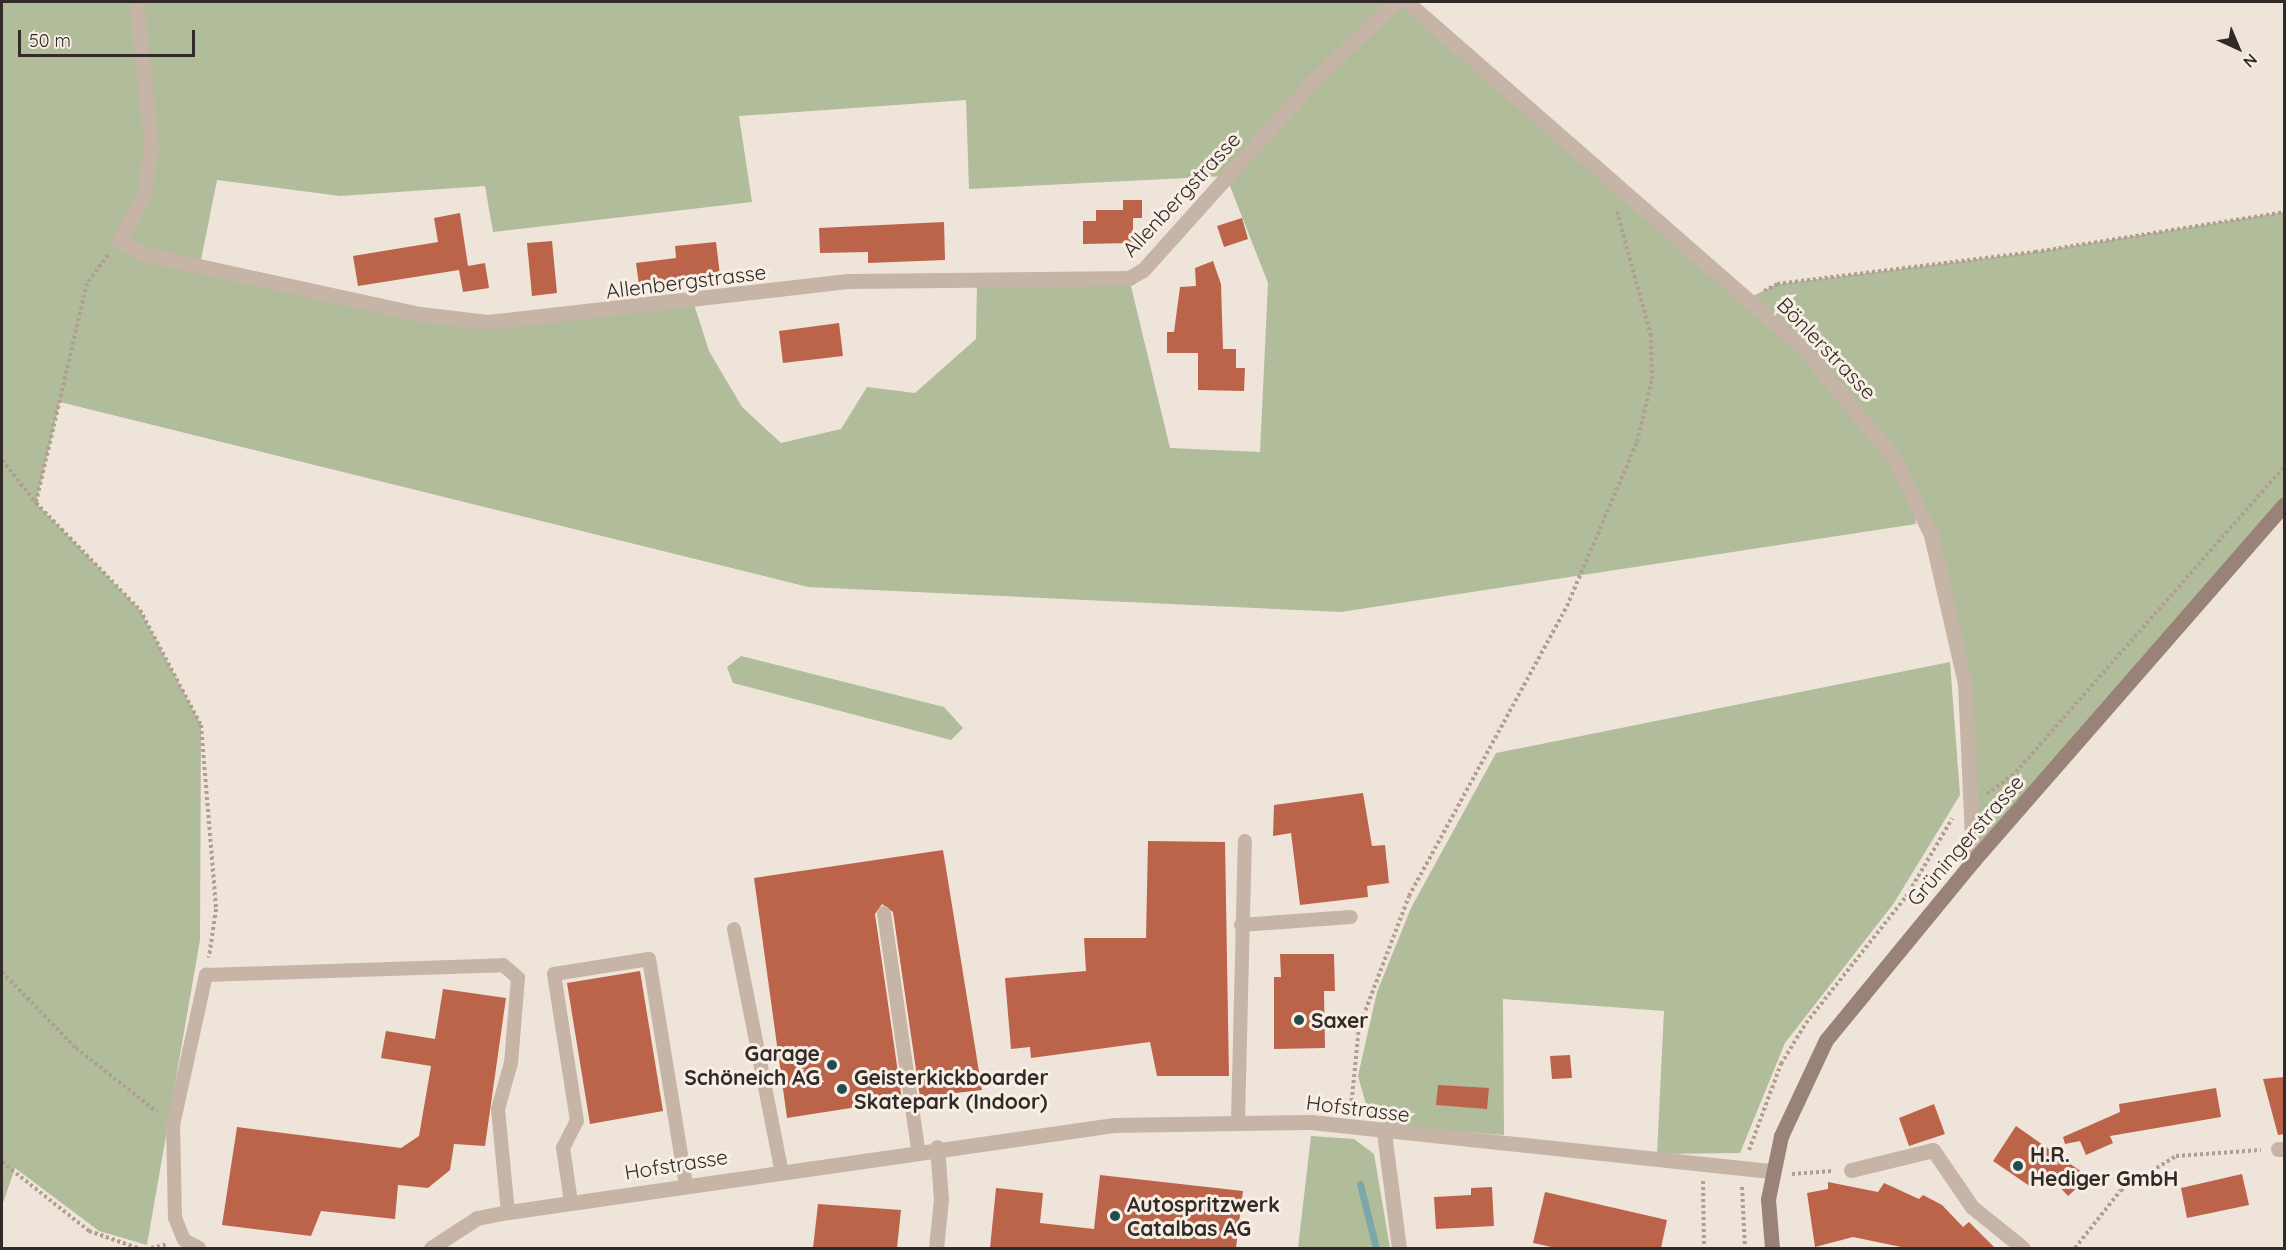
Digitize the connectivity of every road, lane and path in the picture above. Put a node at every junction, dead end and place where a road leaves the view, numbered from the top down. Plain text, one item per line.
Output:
1 (136, 2) edge
2 (1395, 2) edge
3 (1407, 2) edge
4 (1614, 204) dead end
5 (2284, 212) edge
6 (119, 241) junction
7 (1749, 298) junction
8 (2, 460) edge
9 (2284, 467) edge
10 (36, 503) junction
11 (2284, 505) edge
12 (1970, 800) junction
13 (1245, 841) dead end
14 (1973, 861) junction
15 (884, 913) dead end
16 (1352, 917) dead end
17 (1241, 925) junction
18 (734, 929) dead end
19 (2, 972) edge
20 (206, 975) junction
21 (1238, 1121) junction
22 (173, 1125) junction
23 (1350, 1126) junction
24 (1384, 1133) junction
25 (938, 1147) junction
26 (918, 1149) junction
27 (2281, 1149) edge
28 (2, 1162) edge
29 (1702, 1165) junction
30 (1744, 1167) junction
31 (781, 1169) junction
32 (1851, 1170) joint
33 (1772, 1171) junction
34 (686, 1184) junction
35 (571, 1202) junction
36 (508, 1212) junction
37 (183, 1244) edge
38 (138, 1248) edge
39 (200, 1248) edge
40 (431, 1248) edge
41 (936, 1248) edge
42 (1399, 1248) edge
43 (1704, 1248) edge
44 (1745, 1248) edge
45 (1772, 1248) edge
46 (2023, 1248) edge
47 (2075, 1248) edge

1 - 6 street
2 - 6 street, Allenbergstrasse
3 - 7 street, Bönlerstrasse
4 - 23 path
5 - 7 path
6 - 10 path
7 - 12 street, Bönlerstrasse
8 - 10 path
9 - 12 path
10 - 20 path
11 - 14 main road, Grüningerstrasse
12 - 14 street, Bönlerstrasse
12 - 30 path
13 - 17 lane
14 - 33 main road, Grüningerstrasse
15 - 26 lane
16 - 17 lane
17 - 21 lane
18 - 31 lane
19 - 22 path
20 - 22 lane
20 - 36 lane
21 - 23 street, Hofstrasse
21 - 25 street, Hofstrasse
22 - 37 lane
23 - 24 street, Hofstrasse
24 - 29 street, Hofstrasse
24 - 42 street
25 - 26 street, Hofstrasse
25 - 41 street
26 - 31 street, Hofstrasse
27 - 47 path
28 - 38 path
29 - 30 street, Hofstrasse
29 - 43 path
30 - 33 street, Hofstrasse
30 - 44 path
31 - 34 street, Hofstrasse
32 - 33 path
32 - 46 street
33 - 45 main road, Grüningerstrasse
34 - 35 street, Hofstrasse
34 - 35 lane
35 - 36 street, Hofstrasse
36 - 40 street, Hofstrasse
37 - 39 lane

